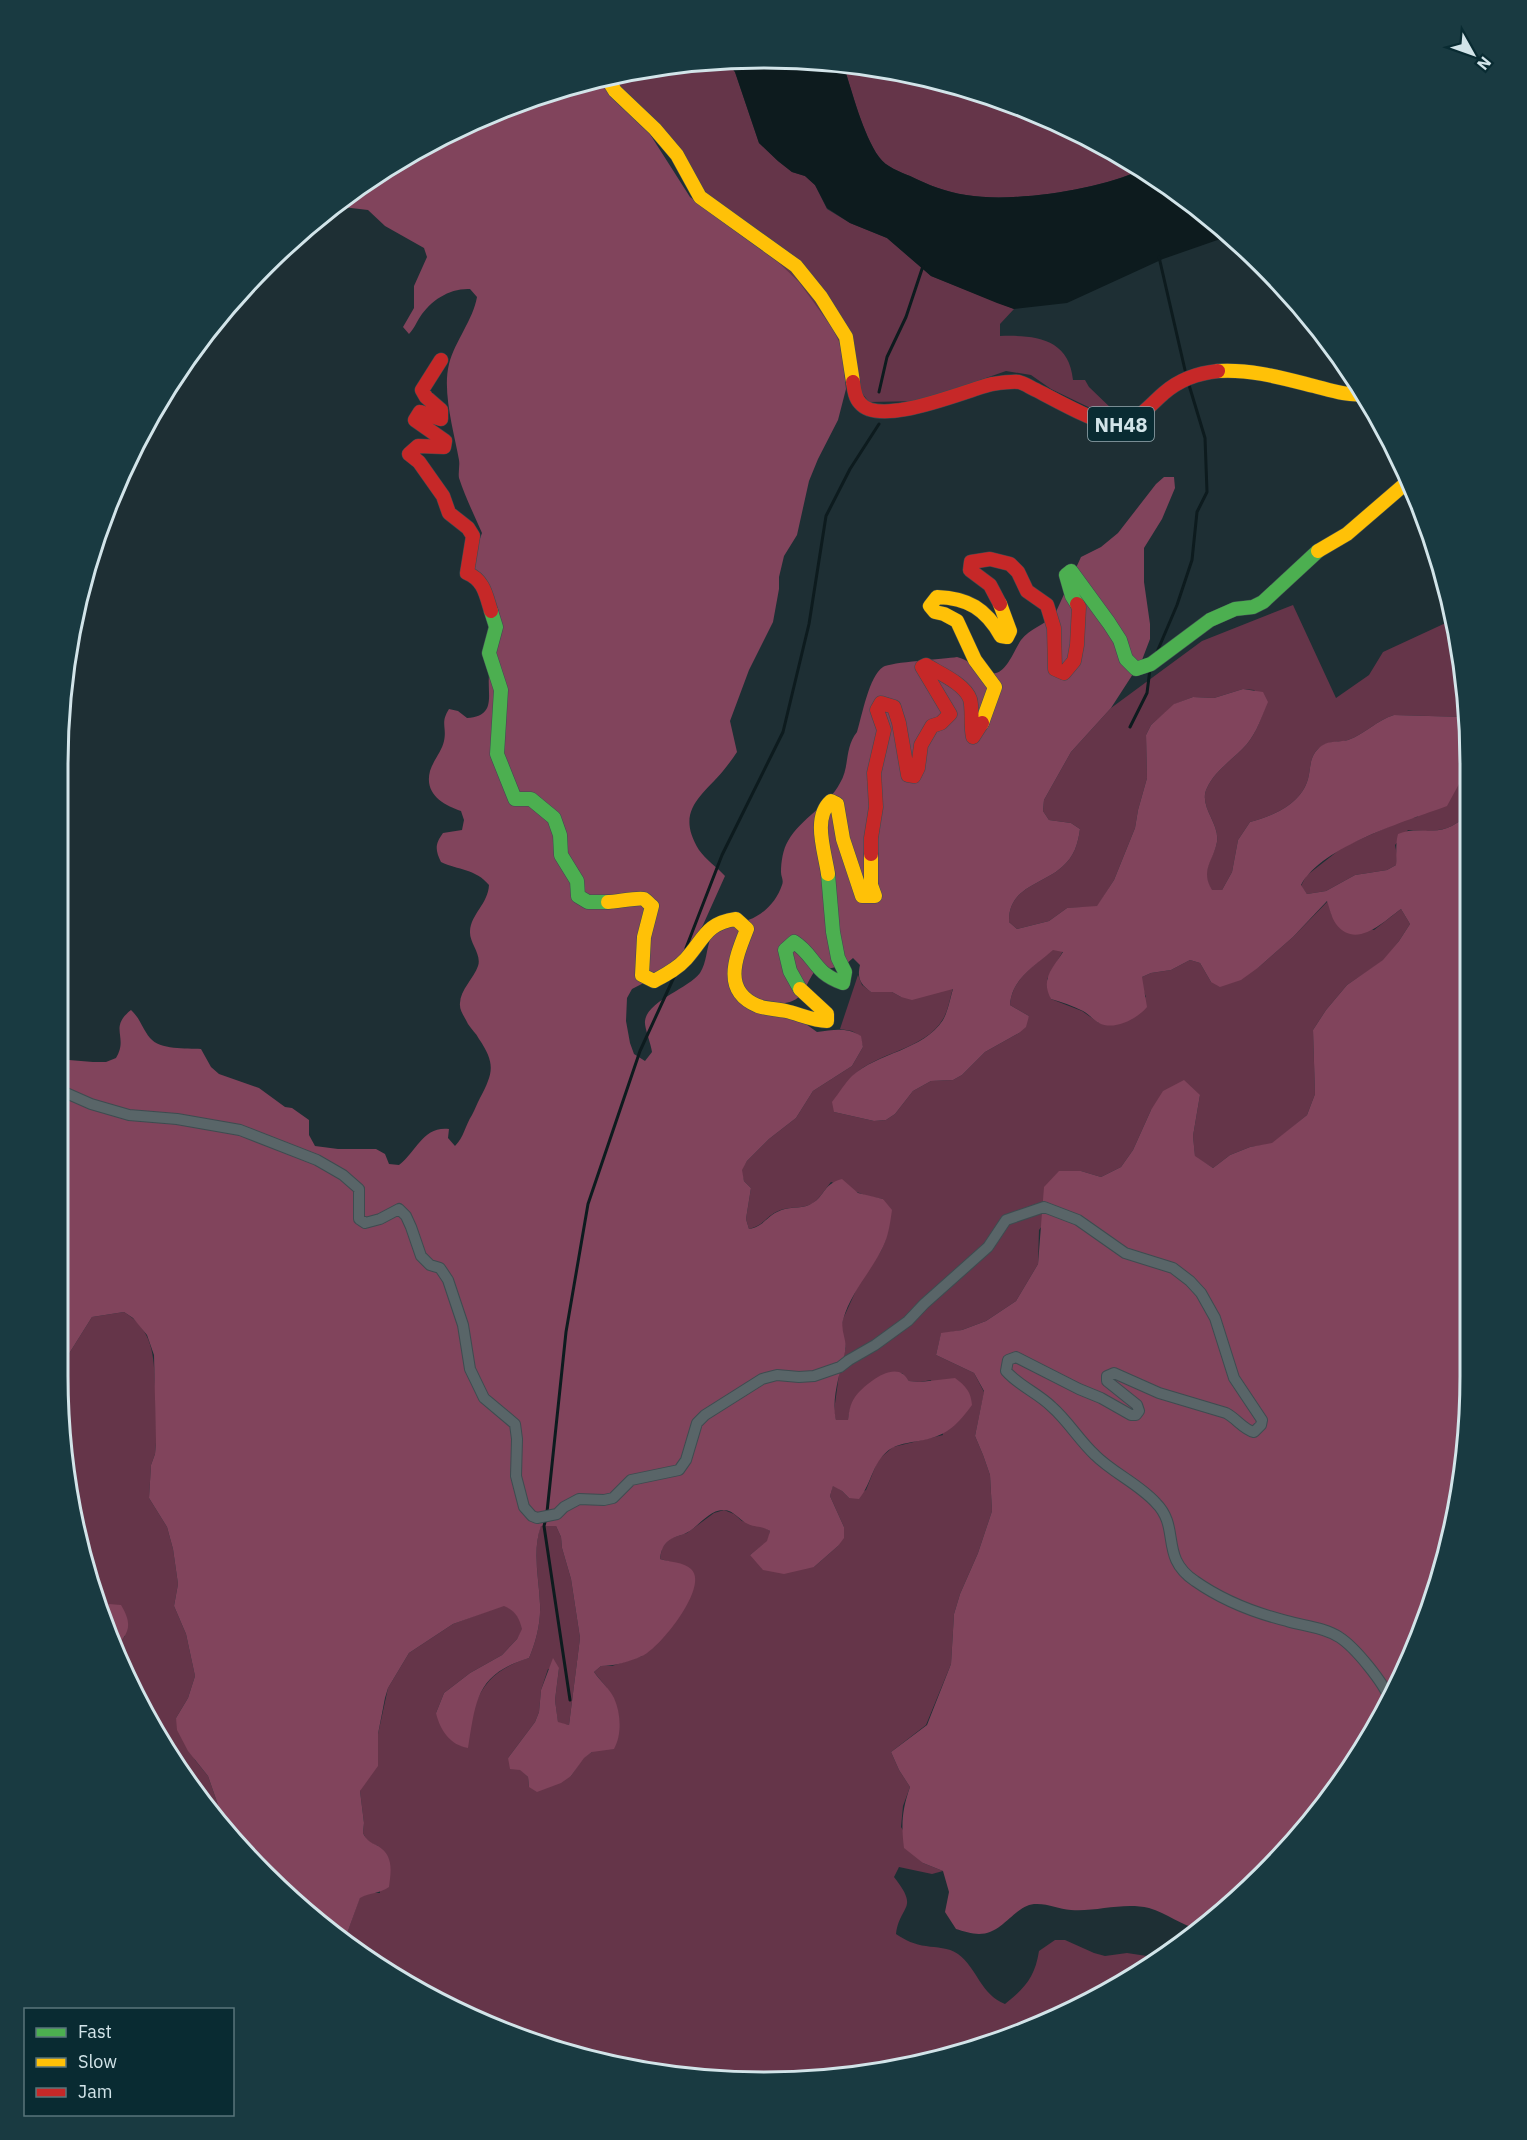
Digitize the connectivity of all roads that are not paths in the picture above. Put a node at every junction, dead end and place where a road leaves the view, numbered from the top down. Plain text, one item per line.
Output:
1 (611, 85) edge
2 (441, 360) dead end
3 (1353, 395) edge
4 (1402, 486) edge
5 (68, 1094) edge
6 (1385, 1690) edge

1 - 3 main road, NH48
2 - 4 main road
5 - 6 street

